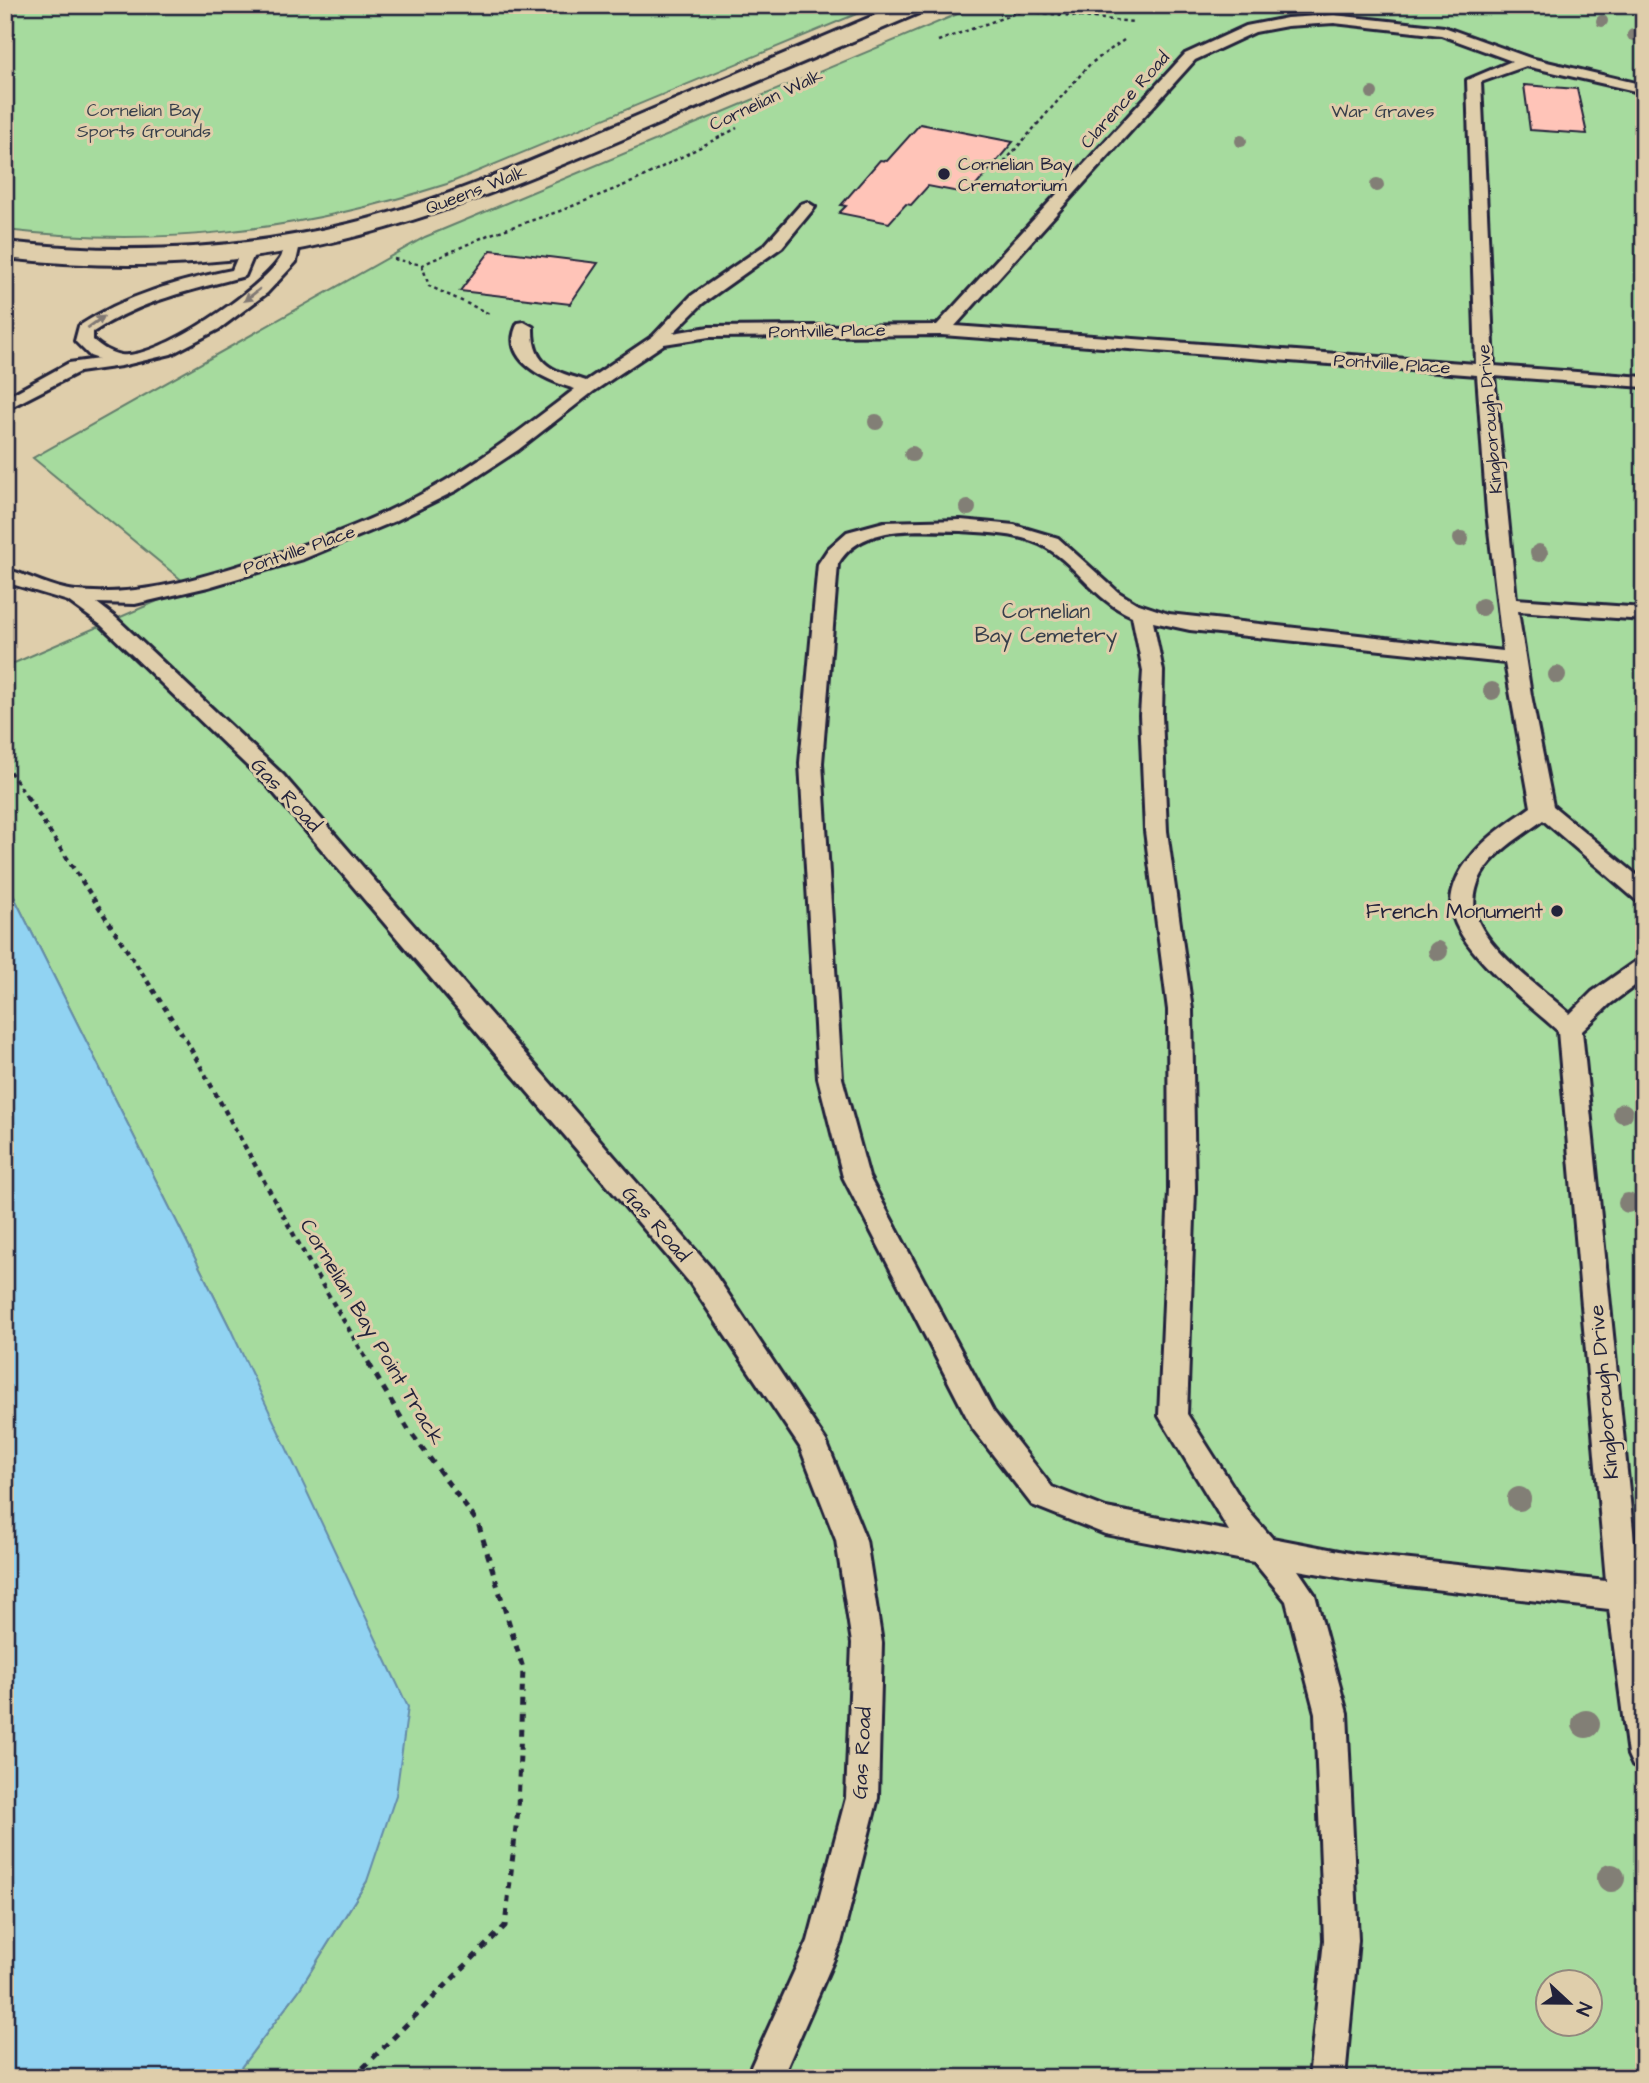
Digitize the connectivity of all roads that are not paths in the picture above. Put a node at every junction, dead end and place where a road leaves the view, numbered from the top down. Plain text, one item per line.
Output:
1 (918, 5) edge
2 (1525, 61) junction
3 (1644, 89) edge
4 (807, 207) dead end
5 (292, 244) junction
6 (5, 250) edge
7 (248, 250) junction
8 (524, 327) road end
9 (942, 330) junction
10 (659, 340) junction
11 (121, 361) junction
12 (1483, 370) junction
13 (1644, 382) edge
14 (588, 387) junction
15 (5, 405) edge
16 (5, 575) edge
17 (75, 597) junction
18 (1508, 604) junction
19 (1644, 614) edge
20 (1142, 615) junction
21 (1514, 658) junction
22 (1543, 809) junction
23 (1644, 894) edge
24 (1644, 968) edge
25 (1570, 1028) junction
26 (1262, 1549) junction
27 (1623, 1597) junction
28 (1644, 1755) edge
29 (764, 2078) edge
30 (1327, 2078) edge

1 - 5 street, Queens Walk
2 - 3 lane, Clarence Road
2 - 9 lane, Clarence Road
2 - 12 lane, Kingborough Drive
4 - 10 lane
5 - 7 street, Queens Walk
5 -> 11 lane
6 - 7 street, Queens Walk
11 -> 7 lane
8 - 14 lane
9 - 10 lane, Pontville Place
9 - 12 lane, Pontville Place
10 - 14 lane, Pontville Place
11 - 15 lane
12 - 13 lane, Pontville Place
12 - 18 lane, Kingborough Drive
14 - 17 lane, Pontville Place
16 - 17 lane, Gas Road
17 - 29 lane, Gas Road
18 - 19 lane
18 - 21 lane, Kingborough Drive
20 - 21 lane
20 - 26 lane
20 - 26 lane
21 - 22 lane, Kingborough Drive
22 - 23 lane
22 - 25 lane
24 - 25 lane
25 - 27 lane, Kingborough Drive
26 - 27 lane
26 - 30 lane
27 - 28 lane, Kingborough Drive

